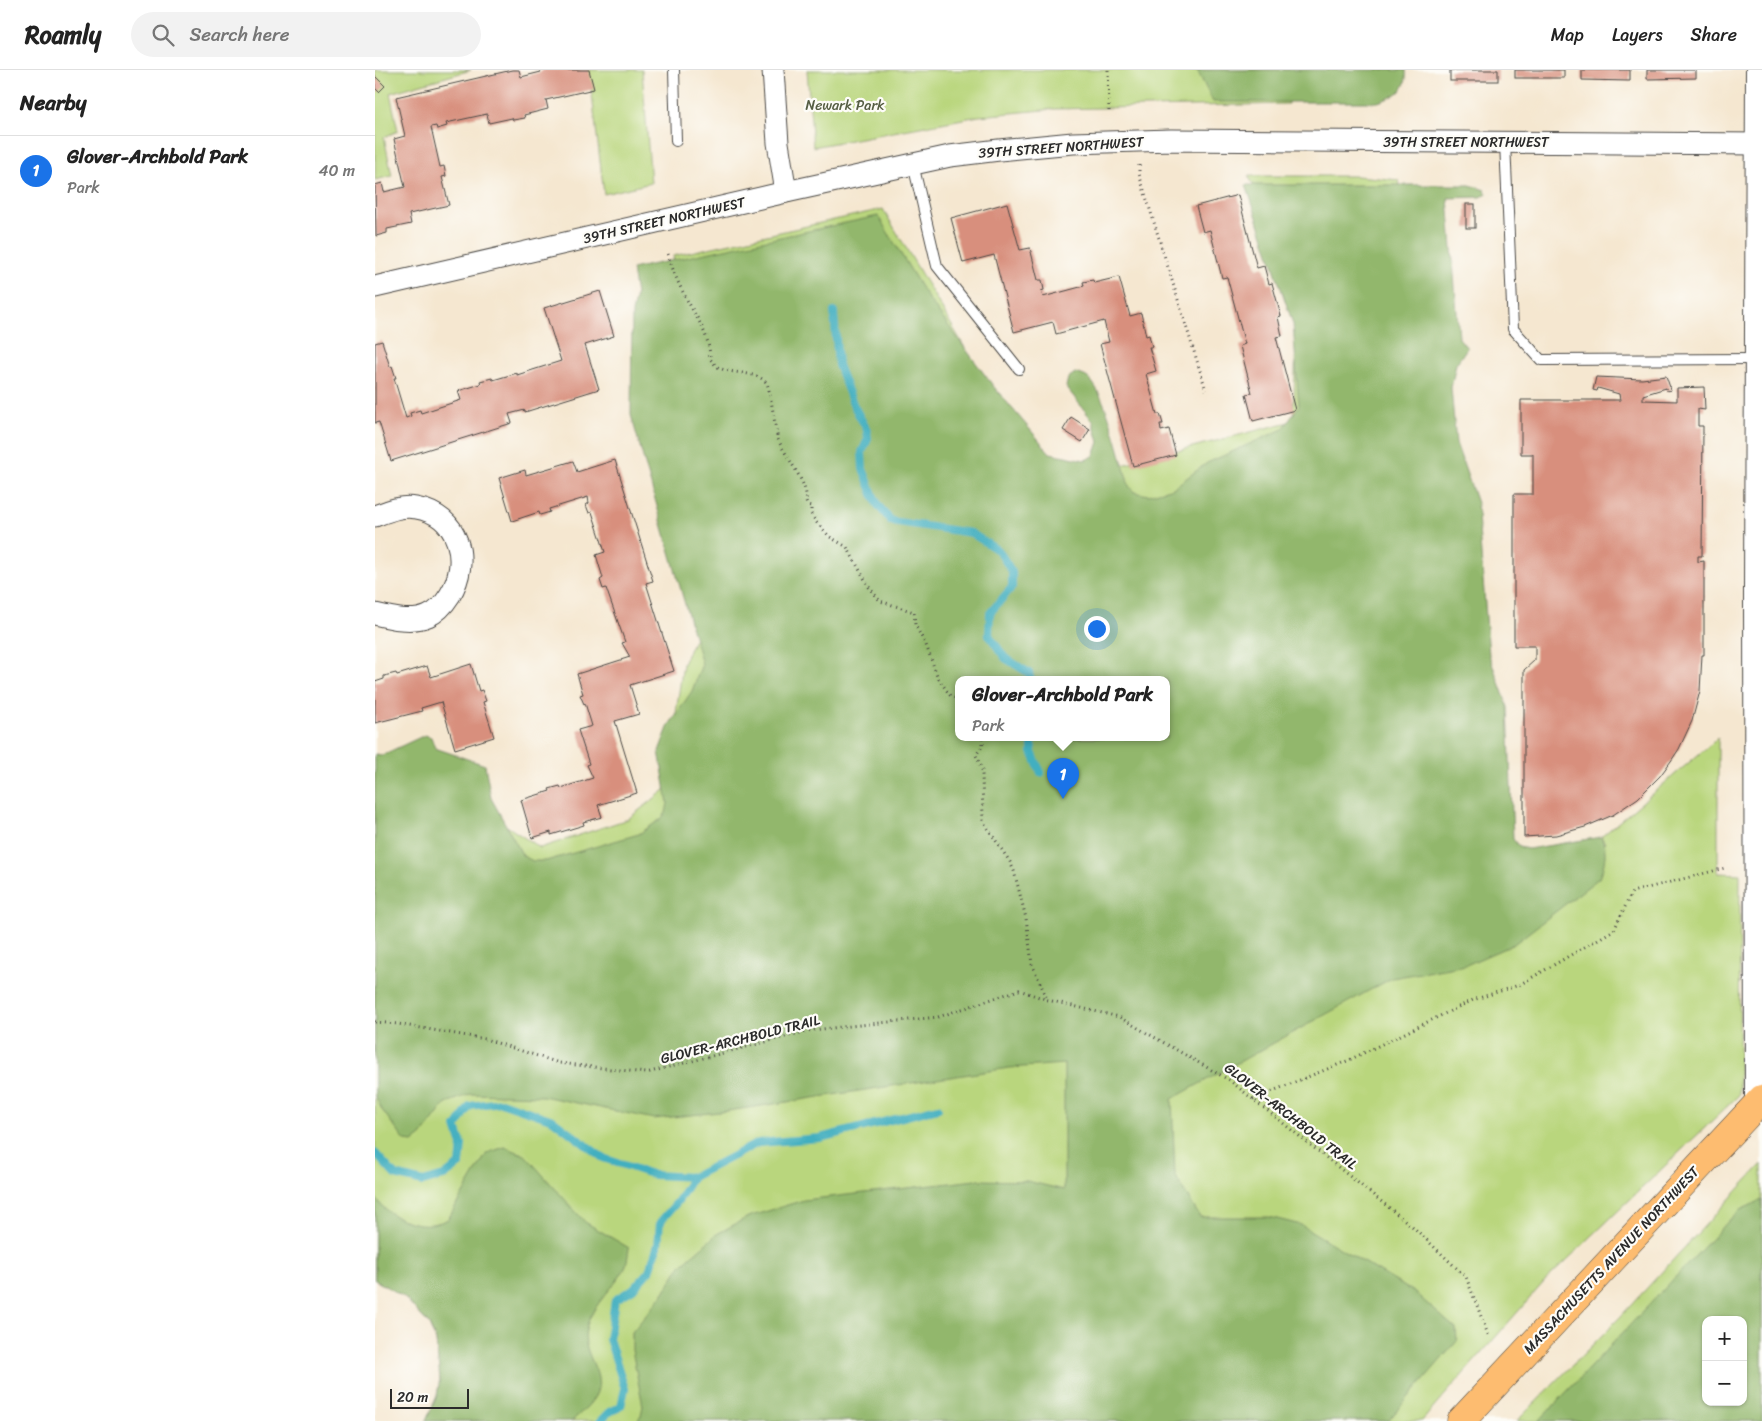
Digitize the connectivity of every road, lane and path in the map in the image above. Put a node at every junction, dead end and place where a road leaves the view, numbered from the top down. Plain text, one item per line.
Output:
1 (674, 70) edge
2 (773, 70) edge
3 (1108, 70) edge
4 (1759, 70) edge
5 (1109, 111) dead end
6 (676, 141) dead end
7 (1139, 141) junction
8 (1505, 142) junction
9 (1761, 144) edge
10 (913, 164) junction
11 (786, 192) junction
12 (668, 254) dead end
13 (375, 287) edge
14 (1758, 359) junction
15 (1019, 369) dead end
16 (1206, 390) dead end
17 (375, 516) edge
18 (1760, 591) edge
19 (375, 614) edge
20 (955, 698) edge
21 (983, 741) edge
22 (1725, 868) dead end
23 (1048, 1000) junction
24 (375, 1022) edge
25 (1253, 1099) junction
26 (1760, 1101) edge
27 (1489, 1337) dead end
28 (1461, 1421) edge

1 - 6 lane
2 - 11 street
3 - 5 path
4 - 9 street
7 - 8 street, 39TH STREET NORTHWEST
7 - 10 street, 39TH STREET NORTHWEST
7 - 16 path
8 - 9 street, 39TH STREET NORTHWEST
8 - 14 lane
9 - 14 street
10 - 11 street, 39TH STREET NORTHWEST
10 - 15 lane
11 - 13 street, 39TH STREET NORTHWEST
12 - 20 path
14 - 18 street
17 - 19 street
18 - 26 street
21 - 23 path
22 - 25 path
23 - 24 path, GLOVER-ARCHBOLD TRAIL
23 - 25 path, GLOVER-ARCHBOLD TRAIL
25 - 27 path, GLOVER-ARCHBOLD TRAIL
26 - 28 main road, MASSACHUSETTS AVENUE NORTHWEST

